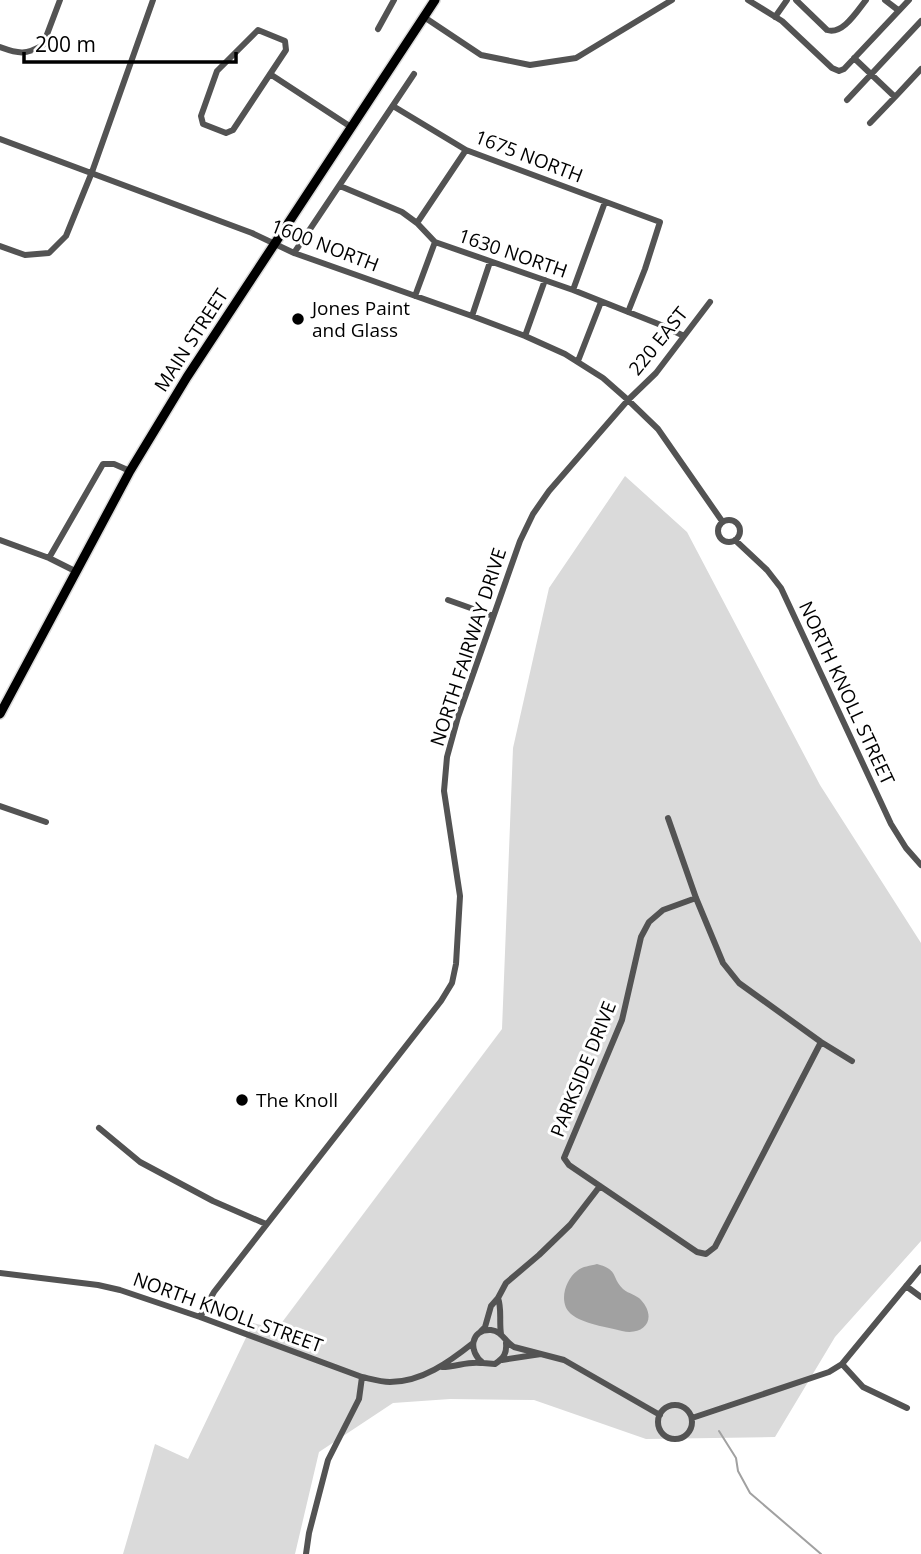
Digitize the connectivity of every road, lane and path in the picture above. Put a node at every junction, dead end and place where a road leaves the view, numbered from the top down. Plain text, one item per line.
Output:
1 (60, 0) edge
2 (153, 0) edge
3 (384, 0) edge
4 (435, 0) edge
5 (672, 0) edge
6 (748, 0) edge
7 (788, 0) edge
8 (796, 0) edge
9 (866, 0) edge
10 (885, 0) edge
11 (909, 0) edge
12 (393, 2) edge
13 (898, 10) junction
14 (424, 17) junction
15 (775, 17) junction
16 (921, 21) edge
17 (378, 29) dead end
18 (0, 47) edge
19 (854, 58) junction
20 (921, 69) edge
21 (270, 74) junction
22 (414, 74) dead end
23 (871, 75) junction
24 (895, 97) junction
25 (847, 100) dead end
26 (393, 106) junction
27 (870, 123) dead end
28 (351, 127) junction
29 (0, 139) edge
30 (466, 150) junction
31 (92, 172) junction
32 (340, 186) junction
33 (605, 202) junction
34 (417, 223) junction
35 (435, 242) junction
36 (275, 244) junction
37 (0, 246) edge
38 (294, 253) junction
39 (490, 262) junction
40 (545, 280) junction
41 (573, 290) junction
42 (415, 296) junction
43 (601, 302) junction
44 (710, 302) dead end
45 (628, 312) junction
46 (472, 316) junction
47 (525, 336) junction
48 (684, 336) junction
49 (578, 361) junction
50 (628, 400) junction
51 (130, 471) junction
52 (722, 521) junction
53 (0, 540) edge
54 (736, 540) junction
55 (49, 558) junction
56 (75, 571) junction
57 (448, 600) dead end
58 (493, 616) junction
59 (0, 714) edge
60 (0, 806) edge
61 (668, 818) dead end
62 (46, 822) dead end
63 (921, 865) edge
64 (696, 898) junction
65 (821, 1042) junction
66 (852, 1061) dead end
67 (99, 1128) dead end
68 (600, 1186) junction
69 (266, 1224) junction
70 (921, 1268) edge
71 (0, 1273) edge
72 (906, 1286) junction
73 (498, 1297) junction
74 (921, 1297) edge
75 (200, 1317) junction
76 (480, 1334) junction
77 (501, 1334) junction
78 (473, 1343) junction
79 (506, 1343) junction
80 (541, 1354) junction
81 (502, 1360) junction
82 (483, 1363) junction
83 (842, 1364) junction
84 (442, 1367) junction
85 (362, 1377) junction
86 (907, 1408) dead end
87 (660, 1415) junction
88 (692, 1418) junction
89 (306, 1554) edge

1 - 18 street
2 - 31 street
3 - 12 street
4 - 14 main road, MAIN STREET
5 - 14 street
6 - 15 street
7 - 15 street
8 - 9 street
10 - 13 street
11 - 13 street
12 - 17 street
13 - 19 street
14 - 28 main road, MAIN STREET
15 - 19 street
16 - 23 street
19 - 23 street
20 - 24 street
21 - 21 street
21 - 28 street
22 - 26 street
23 - 24 street
23 - 25 street
24 - 27 street
26 - 30 street, 1675 NORTH
26 - 32 street
28 - 36 main road, MAIN STREET
29 - 31 street, 1600 NORTH
30 - 33 street, 1675 NORTH
30 - 34 street
31 - 36 street, 1600 NORTH
31 - 37 street
32 - 34 street, 1630 NORTH
32 - 38 street
33 - 41 street
33 - 45 street, 1675 NORTH
34 - 35 street, 1630 NORTH
35 - 39 street, 1630 NORTH
35 - 42 street
36 - 38 street, 1600 NORTH
36 - 51 main road, MAIN STREET
38 - 42 street, 1600 NORTH
39 - 40 street, 1630 NORTH
39 - 46 street
40 - 41 street, 1630 NORTH
40 - 47 street
41 - 43 street, 1630 NORTH
42 - 46 street, 1600 NORTH
43 - 45 street, 1630 NORTH
43 - 49 street
44 - 48 street, 220 EAST
45 - 48 street, 1630 NORTH
46 - 47 street, 1600 NORTH
47 - 49 street, 1600 NORTH
48 - 50 street, 220 EAST
49 - 50 street, 1600 NORTH
50 - 52 street, NORTH KNOLL STREET
50 - 58 street, NORTH FAIRWAY DRIVE
51 - 55 street
51 - 56 main road, MAIN STREET
52 - 54 street, NORTH KNOLL STREET
52 - 54 street, NORTH KNOLL STREET
53 - 55 street
54 - 63 street, NORTH KNOLL STREET
55 - 56 street
56 - 59 main road, MAIN STREET
57 - 58 street
58 - 69 street, NORTH FAIRWAY DRIVE
60 - 62 street
61 - 64 street
64 - 65 street
64 - 68 street, PARKSIDE DRIVE
65 - 66 street
65 - 68 street
67 - 69 street
68 - 73 street, NORTH KNOLL STREET
69 - 75 street, NORTH FAIRWAY DRIVE
70 - 72 street, NORTH KNOLL STREET
71 - 75 street, NORTH KNOLL STREET
72 - 74 street
72 - 83 street, NORTH KNOLL STREET
73 - 76 street, NORTH KNOLL STREET
73 - 77 street
75 - 85 street, NORTH KNOLL STREET
76 - 77 street
76 - 78 street, NORTH KNOLL STREET
77 - 79 street
78 - 82 street
78 - 84 street, NORTH KNOLL STREET
79 - 80 street, NORTH KNOLL STREET
79 - 81 street
80 - 81 street, NORTH KNOLL STREET
80 - 87 street, NORTH KNOLL STREET
81 - 82 street, NORTH KNOLL STREET
82 - 84 street, NORTH KNOLL STREET
83 - 86 street
83 - 88 street, NORTH KNOLL STREET
84 - 85 street, NORTH KNOLL STREET
85 - 89 street
87 - 88 street
87 - 88 street, NORTH KNOLL STREET

